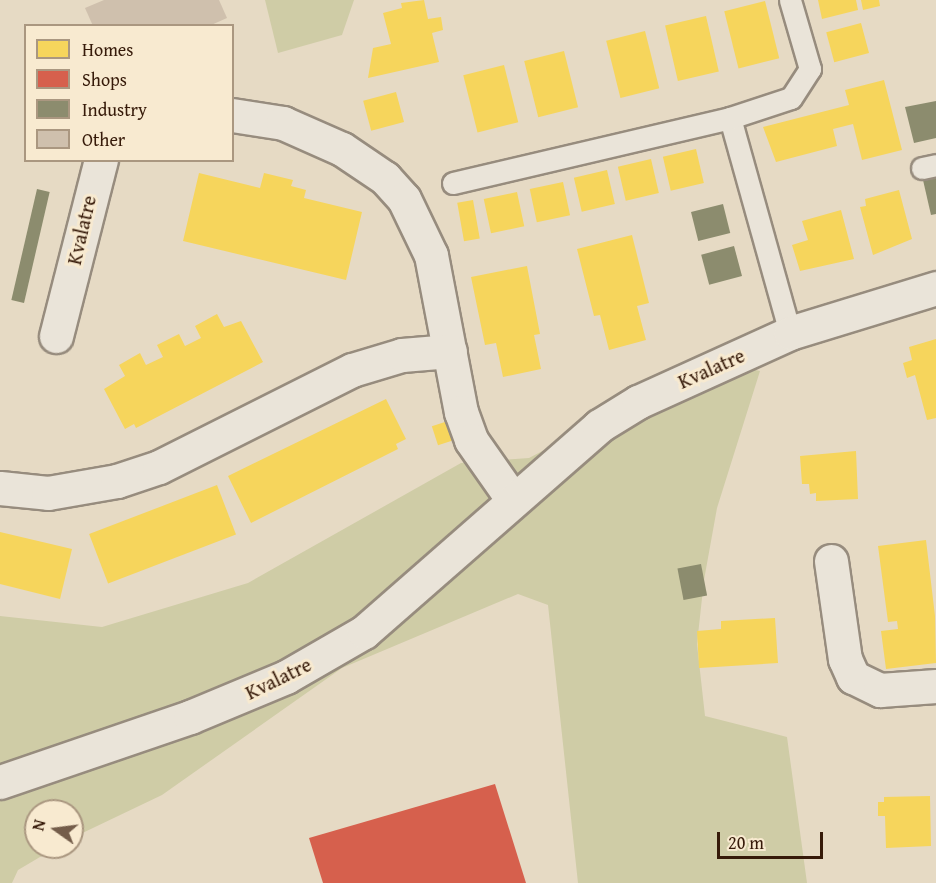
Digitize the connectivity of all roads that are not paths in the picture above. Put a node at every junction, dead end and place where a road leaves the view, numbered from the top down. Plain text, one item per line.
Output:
1 (790, 0) edge
2 (234, 115) edge
3 (730, 118) junction
4 (100, 162) edge
5 (453, 183) dead end
6 (936, 288) edge
7 (790, 333) junction
8 (56, 336) dead end
9 (450, 351) junction
10 (0, 488) edge
11 (513, 500) junction
12 (831, 561) dead end
13 (936, 686) edge
14 (0, 783) edge

1 - 3 lane
2 - 9 street
3 - 5 lane
3 - 7 lane
4 - 8 street, Kvalatre
6 - 7 street, Kvalatre
7 - 11 street, Kvalatre
9 - 10 street
9 - 11 street
11 - 14 street, Kvalatre
12 - 13 street

